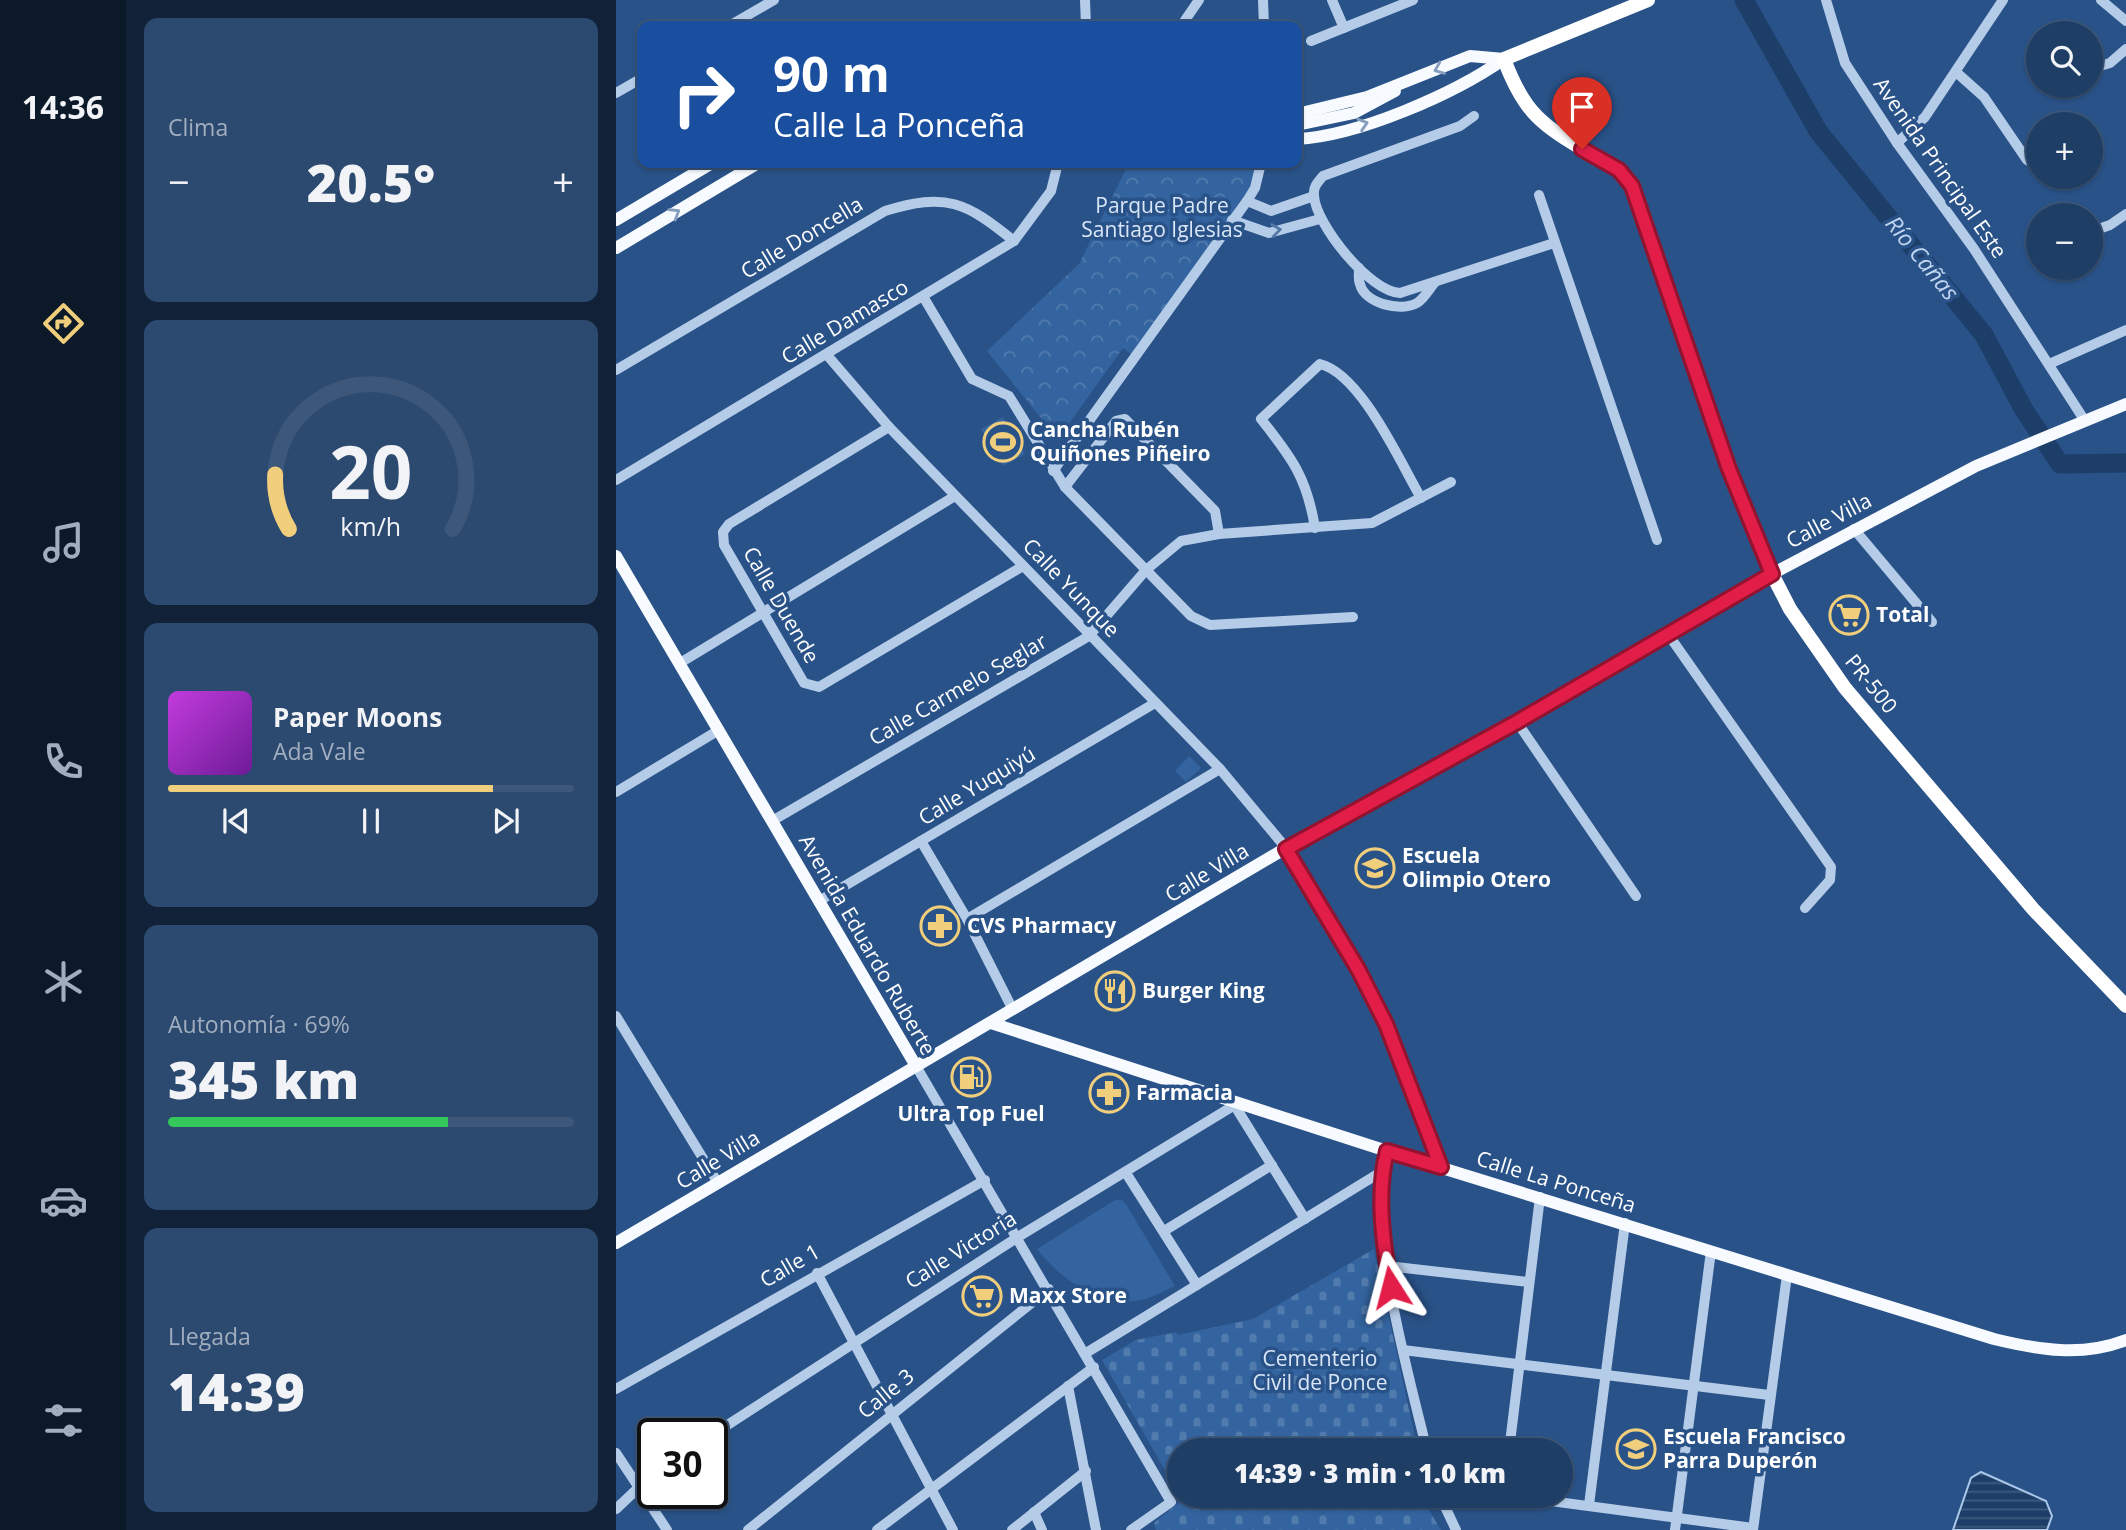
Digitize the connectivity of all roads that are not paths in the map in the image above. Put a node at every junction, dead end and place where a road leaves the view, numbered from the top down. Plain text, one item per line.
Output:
1 (774, 0) edge
2 (1085, 0) edge
3 (1199, 0) edge
4 (1263, 0) edge
5 (1332, 0) edge
6 (1413, 0) edge
7 (1648, 0) edge
8 (1826, 0) edge
9 (2003, 0) edge
10 (2101, 0) edge
11 (2126, 20) edge
12 (738, 21) edge
13 (1086, 21) edge
14 (1184, 21) edge
15 (1264, 21) edge
16 (1344, 28) junction
17 (1311, 41) dead end
18 (2126, 49) edge
19 (1504, 59) junction
20 (2103, 65) edge
21 (1955, 72) junction
22 (1412, 79) junction
23 (637, 81) edge
24 (616, 93) edge
25 (1302, 113) edge
26 (1474, 116) dead end
27 (1302, 124) edge
28 (1302, 139) edge
29 (1897, 143) junction
30 (2026, 159) edge
31 (704, 168) edge
32 (750, 168) edge
33 (1057, 168) edge
34 (1260, 168) edge
35 (1539, 195) dead end
36 (1314, 196) junction
37 (1247, 201) junction
38 (2126, 214) edge
39 (1320, 219) junction
40 (616, 220) edge
41 (1232, 220) junction
42 (2103, 226) edge
43 (1014, 241) junction
44 (1554, 243) junction
45 (616, 248) edge
46 (924, 298) junction
47 (2126, 330) edge
48 (827, 355) junction
49 (2049, 363) junction
50 (616, 370) edge
51 (2126, 404) edge
52 (2085, 421) junction
53 (889, 428) junction
54 (1053, 471) junction
55 (616, 480) edge
56 (1451, 482) dead end
57 (1065, 487) junction
58 (955, 496) junction
59 (1421, 498) junction
60 (1315, 528) junction
61 (1854, 529) junction
62 (1219, 534) junction
63 (1657, 540) dead end
64 (616, 556) edge
65 (1023, 566) junction
66 (1146, 570) junction
67 (1772, 574) junction
68 (764, 613) junction
69 (1353, 617) dead end
70 (1932, 622) dead end
71 (1668, 634) junction
72 (1089, 636) junction
73 (680, 663) junction
74 (1155, 703) junction
75 (1517, 722) junction
76 (719, 730) junction
77 (1220, 769) junction
78 (616, 792) edge
79 (772, 821) junction
80 (921, 841) junction
81 (1286, 849) junction
82 (1636, 896) dead end
83 (819, 901) junction
84 (1805, 908) dead end
85 (967, 919) junction
86 (2126, 1006) edge
87 (1013, 1010) junction
88 (616, 1016) edge
89 (991, 1023) junction
90 (916, 1066) junction
91 (1236, 1104) junction
92 (1387, 1151) junction
93 (1272, 1165) junction
94 (1441, 1167) junction
95 (1126, 1172) junction
96 (1381, 1172) junction
97 (985, 1180) junction
98 (718, 1182) junction
99 (1540, 1197) junction
100 (1305, 1219) junction
101 (1625, 1223) junction
102 (1164, 1231) junction
103 (1018, 1237) junction
104 (616, 1243) edge
105 (1711, 1251) junction
106 (1387, 1266) junction
107 (817, 1273) junction
108 (1787, 1275) junction
109 (1528, 1282) junction
110 (1197, 1285) junction
111 (1049, 1289) junction
112 (853, 1340) junction
113 (2126, 1340) edge
114 (1404, 1350) junction
115 (1086, 1353) junction
116 (1519, 1363) junction
117 (1094, 1367) junction
118 (1606, 1375) junction
119 (1692, 1385) junction
120 (1068, 1386) junction
121 (616, 1389) edge
122 (1769, 1395) junction
123 (891, 1414) junction
124 (728, 1424) edge
125 (1424, 1438) edge
126 (1510, 1438) edge
127 (616, 1453) edge
128 (1086, 1471) junction
129 (637, 1483) edge
130 (932, 1487) junction
131 (637, 1488) edge
132 (1573, 1503) edge
133 (1589, 1505) junction
134 (1446, 1508) edge
135 (616, 1509) edge
136 (654, 1509) edge
137 (1034, 1512) junction
138 (1676, 1518) junction
139 (1753, 1529) edge
140 (667, 1530) edge
141 (748, 1530) edge
142 (877, 1530) edge
143 (953, 1530) edge
144 (1012, 1530) edge
145 (1042, 1530) edge
146 (1096, 1530) edge
147 (1131, 1530) edge
148 (1456, 1530) edge
149 (1675, 1530) edge

1 - 12 street
2 - 13 street
3 - 14 street
4 - 15 street
5 - 16 street
6 - 16 street
7 - 19 highway
8 - 29 street, Avenida Principal Este
9 - 21 street
10 - 11 street
16 - 17 street
18 - 20 street
19 -> 22 main road
28 -> 19 main road
19 - 67 highway, PR-500 / PR-500
21 - 29 street
21 - 30 street
22 - 25 main road
22 - 27 main road
23 - 24 street
26 - 36 street
29 - 49 street, Avenida Principal Este
31 - 40 main road
45 -> 32 main road
33 - 43 street, Calle Damasco
34 - 37 street
35 - 44 street
36 - 37 street
36 - 39 street
37 - 41 street
38 - 42 street
41 -> 39 street
39 - 44 street
41 - 54 street
43 - 46 street, Calle Damasco
43 - 50 street, Calle Doncella
44 - 63 street
46 - 48 street, Calle Damasco
46 - 54 street
47 - 49 street
48 - 53 street, Calle Yunque
48 - 55 street, Calle Damasco
49 - 52 street, Avenida Principal Este
51 - 52 main road, Calle Villa
52 - 61 main road, Calle Villa
53 - 58 street, Calle Yunque
53 - 68 street, Calle Duende
54 - 57 street
56 - 59 street, Calle Carmelo Seglar
57 - 62 street
57 - 66 street
58 - 65 street, Calle Yunque
58 - 68 street
59 - 60 street, Calle Carmelo Seglar
59 - 60 street
60 - 62 street, Calle Carmelo Seglar
61 - 67 main road, Calle Villa
61 - 70 street
62 - 66 street, Calle Carmelo Seglar
64 - 73 main road, Avenida Eduardo Ruberte
65 - 68 street, Calle Duende
65 - 72 street, Calle Yunque
66 - 69 street
66 - 72 street, Calle Carmelo Seglar
67 - 71 main road, Calle Villa
67 - 86 highway, PR-500 / PR-500
68 - 73 street
71 - 75 main road, Calle Villa
71 - 84 street
72 - 74 street, Calle Yunque
72 - 79 street, Calle Carmelo Seglar
73 - 76 main road, Avenida Eduardo Ruberte
74 - 77 street, Calle Yunque
74 - 80 street, Calle Yuquiyú
75 - 81 main road, Calle Villa
75 - 82 street
76 - 78 street
76 - 79 main road, Avenida Eduardo Ruberte
77 - 81 street, Calle Yunque
77 - 85 street
79 - 83 main road, Avenida Eduardo Ruberte
80 - 83 street, Calle Yuquiyú
80 - 85 street
81 - 87 main road, Calle Villa
81 - 94 street, Calle Yunque
83 - 90 main road, Avenida Eduardo Ruberte
85 - 87 street
87 - 89 main road, Calle Villa
88 - 98 street
89 - 90 main road, Calle Villa
89 - 91 main road, Calle La Ponceña
90 - 97 street, Avenida Eduardo Ruberte
90 - 98 main road, Calle Villa
91 - 92 main road, Calle La Ponceña
91 - 93 street
91 - 95 street, Calle Victoria
92 - 94 main road, Calle La Ponceña
92 - 96 street
93 - 100 street
93 - 102 street
94 - 99 main road, Calle La Ponceña
95 - 102 street
95 - 103 street, Calle Victoria
96 - 100 street
96 - 106 street
97 - 103 street, Avenida Eduardo Ruberte
97 - 107 street, Calle 1
98 - 104 main road, Calle Villa
99 - 101 main road, Calle La Ponceña
99 - 109 street
100 - 110 street
101 - 105 main road, Calle La Ponceña
101 - 118 street
102 - 110 street
103 - 111 street, Avenida Eduardo Ruberte
103 - 112 street, Calle Victoria
105 - 108 main road, Calle La Ponceña
105 - 119 street
106 - 109 street
106 - 114 street
107 - 112 street
107 - 121 street, Calle 1
108 - 113 main road, Calle La Ponceña
108 - 122 street
109 - 116 street
110 - 115 street
111 - 115 street, Avenida Eduardo Ruberte
111 - 123 street, Calle 3
112 - 123 street
112 - 124 street, Calle Victoria
114 - 116 street
114 - 125 street
115 - 117 street, Avenida Eduardo Ruberte
116 - 118 street
116 - 126 street
117 - 120 street
117 - 147 street, Avenida Eduardo Ruberte
118 - 119 street
118 - 133 street
119 - 122 street
119 - 138 street
120 - 128 street
120 - 130 street
122 - 139 street
123 - 130 street
123 - 141 street, Calle 3
127 - 129 street
128 - 137 street
128 - 146 street
130 - 142 street
130 - 143 street
131 - 135 street
132 - 133 street
133 - 138 street
134 - 148 street
136 - 140 street
137 - 144 street
137 - 145 street
138 - 139 street
138 - 149 street

